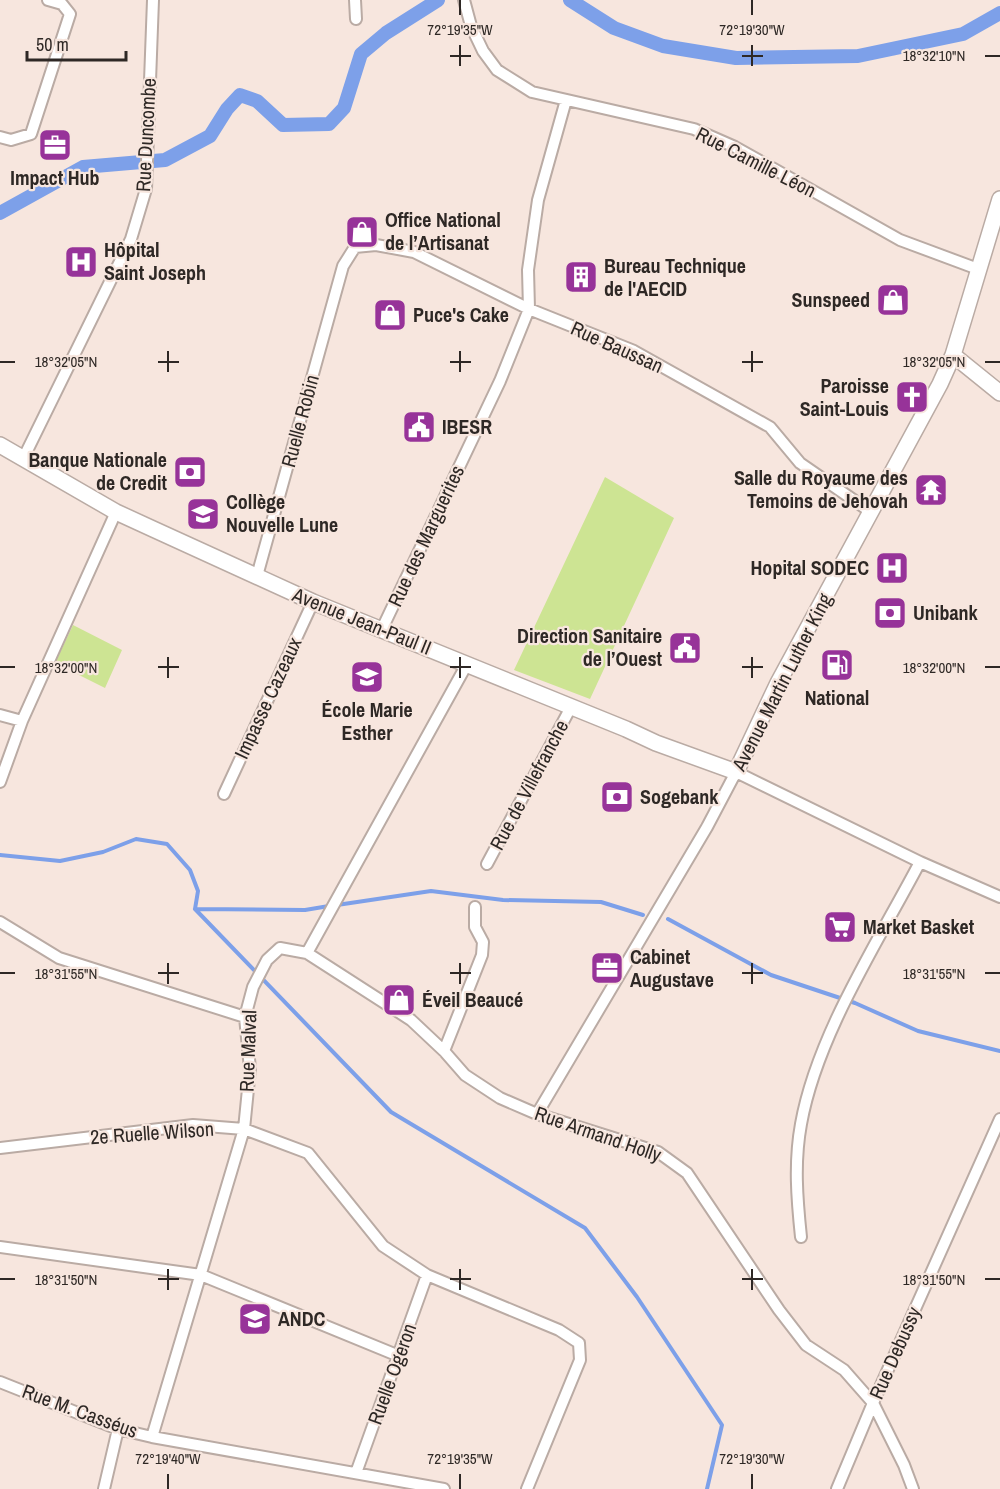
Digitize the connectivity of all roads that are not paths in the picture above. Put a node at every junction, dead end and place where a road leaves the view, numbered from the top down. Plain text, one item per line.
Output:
1 (48, 0) edge
2 (153, 0) edge
3 (355, 0) edge
4 (464, 0) edge
5 (356, 19) dead end
6 (566, 100) junction
7 (0, 137) edge
8 (1000, 199) edge
9 (997, 223) edge
10 (343, 266) joint
11 (978, 269) junction
12 (529, 309) junction
13 (953, 355) junction
14 (1000, 393) edge
15 (0, 445) edge
16 (23, 459) junction
17 (116, 512) junction
18 (871, 512) junction
19 (257, 576) junction
20 (313, 602) junction
21 (382, 629) junction
22 (467, 664) junction
23 (571, 706) junction
24 (0, 715) edge
25 (22, 721) junction
26 (736, 772) junction
27 (0, 782) edge
28 (224, 794) dead end
29 (920, 862) junction
30 (488, 864) dead end
31 (1000, 897) edge
32 (475, 907) dead end
33 (0, 922) edge
34 (307, 953) junction
35 (245, 1017) junction
36 (444, 1051) junction
37 (537, 1114) junction
38 (1000, 1119) edge
39 (244, 1129) junction
40 (0, 1148) edge
41 (801, 1237) dead end
42 (0, 1247) edge
43 (201, 1275) junction
44 (427, 1275) junction
45 (399, 1356) junction
46 (0, 1382) edge
47 (873, 1402) junction
48 (118, 1429) junction
49 (152, 1437) junction
50 (356, 1473) junction
51 (104, 1489) edge
52 (444, 1489) edge
53 (526, 1489) edge
54 (837, 1489) edge
55 (913, 1489) edge

1 - 7 street
2 - 16 street, Rue Duncombe
3 - 5 street
4 - 6 street, Rue Camille Léon
6 - 11 street, Rue Camille Léon
6 - 12 street, Rue des Marguerites
8 - 9 street, Avenue Martin Luther King
9 - 11 street, Avenue Martin Luther King
10 - 12 street, Rue Baussan
10 - 19 street, Ruelle Robin
11 - 13 street, Avenue Martin Luther King
12 - 18 street, Rue Baussan
12 - 21 street, Rue des Marguerites
13 - 14 street
13 - 18 street, Avenue Martin Luther King
15 - 16 street, Avenue Jean-Paul II
16 - 17 street, Avenue Jean-Paul II
17 - 19 street, Avenue Jean-Paul II
17 - 25 street
18 - 26 street, Avenue Martin Luther King
19 - 20 street, Avenue Jean-Paul II
20 - 21 street, Avenue Jean-Paul II
20 - 28 street, Impasse Cazeaux
21 - 22 street, Avenue Jean-Paul II
22 - 23 street, Avenue Jean-Paul II
22 - 34 street
23 - 26 street, Avenue Jean-Paul II
23 - 30 street, Rue de Villefranche
24 - 25 street
25 - 27 street
26 - 29 street
26 - 37 street, Avenue Martin Luther King
29 - 31 street
29 - 41 street
32 - 36 street
33 - 35 street
34 - 35 street, Rue Malval
34 - 36 street, Rue Armand Holly
35 - 39 street, Rue Malval
36 - 37 street, Rue Armand Holly
37 - 47 street, Rue Armand Holly
38 - 47 street, Rue Debussy
39 - 40 street, 2e Ruelle Wilson
39 - 43 street, Rue Malval
39 - 44 street, 2e Ruelle Wilson
42 - 43 street
43 - 45 street
43 - 49 street, Rue Malval
44 - 45 street, Ruelle Ogeron
44 - 53 street, 2e Ruelle Wilson
45 - 50 street, Ruelle Ogeron
46 - 48 street, Rue M. Casséus
47 - 54 street, Rue Debussy
47 - 55 street, Rue Armand Holly
48 - 49 street, Rue M. Casséus
48 - 51 street
49 - 50 street, Rue M. Casséus
50 - 52 street, Rue M. Casséus

